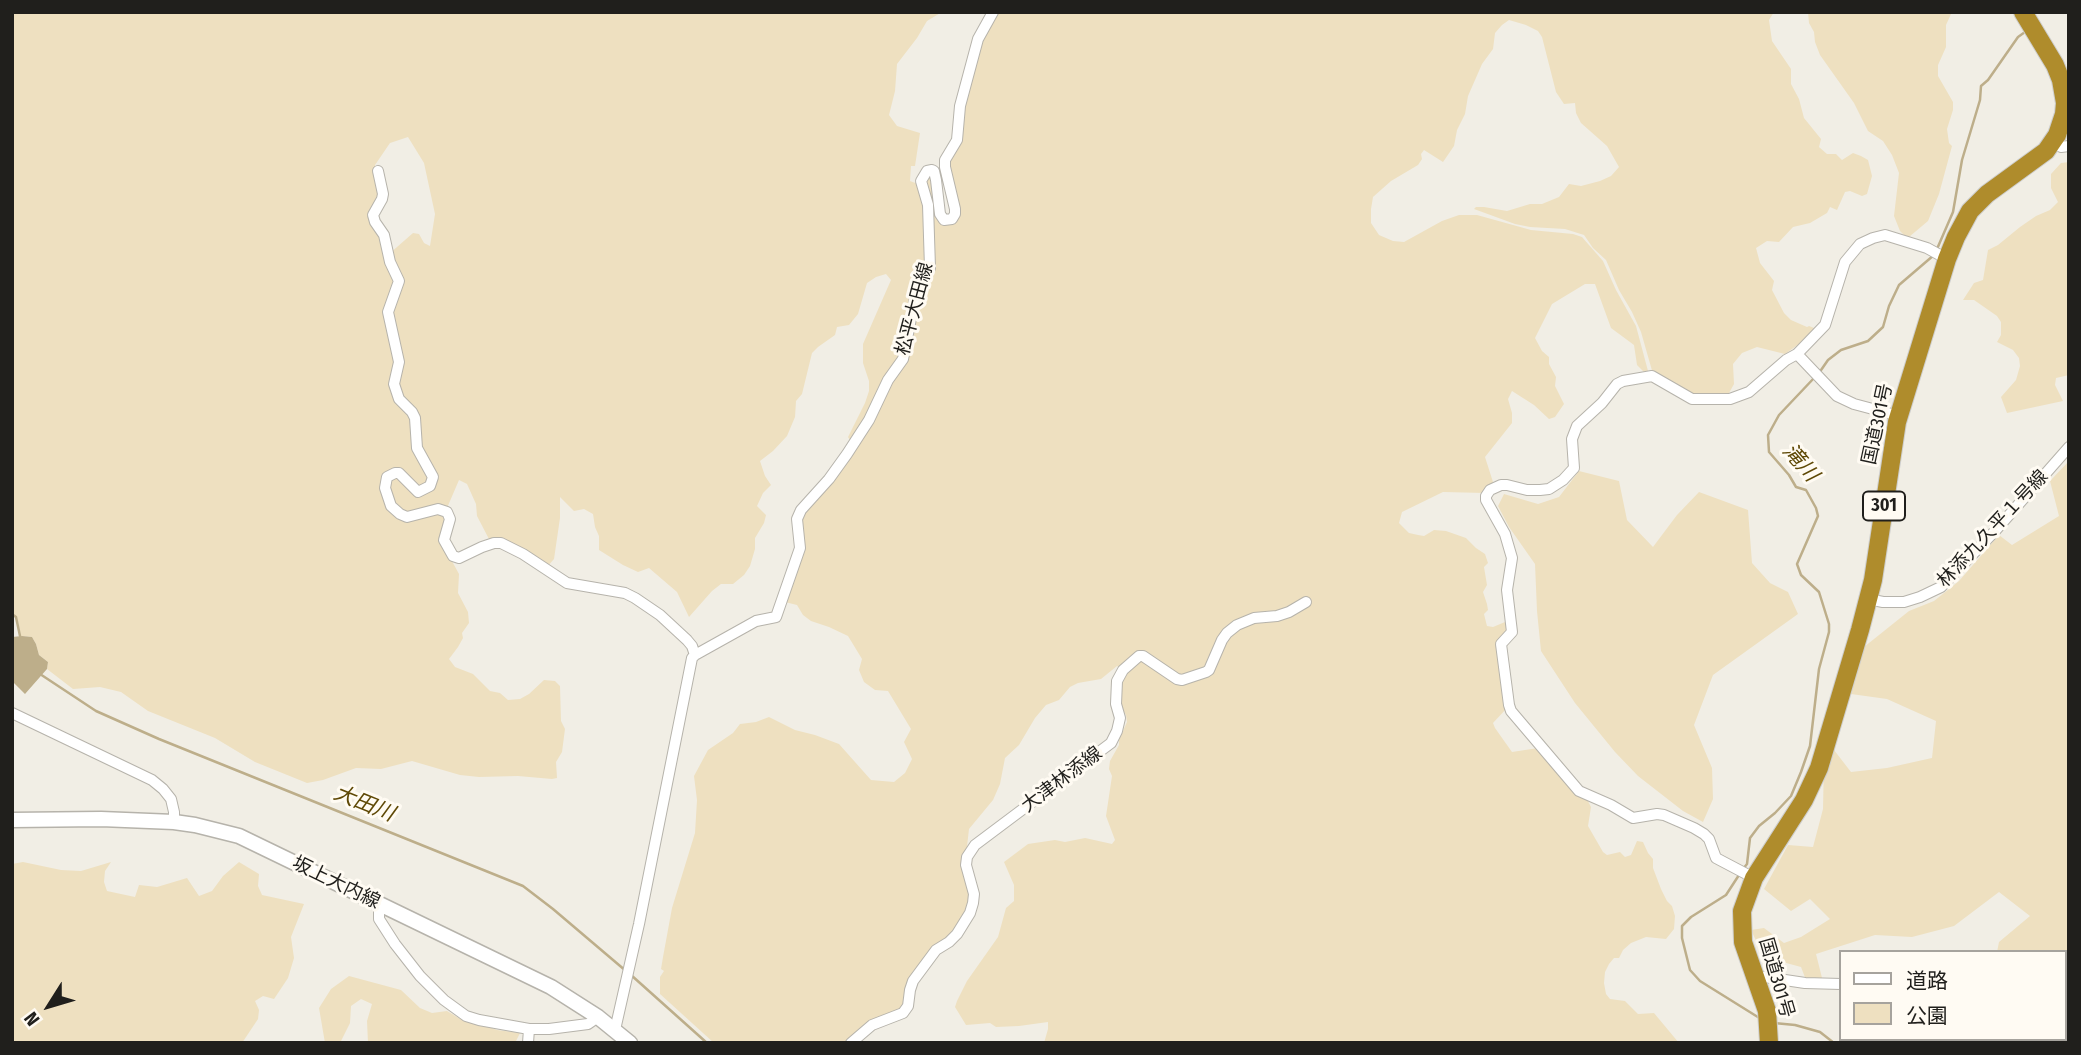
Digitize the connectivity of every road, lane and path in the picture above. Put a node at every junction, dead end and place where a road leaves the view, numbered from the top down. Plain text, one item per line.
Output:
1 (993, 12) edge
2 (2023, 12) edge
3 (2061, 144) edge
4 (378, 171) dead end
5 (1942, 257) junction
6 (1797, 354) junction
7 (1899, 416) junction
8 (2069, 447) edge
9 (1868, 599) junction
10 (1306, 602) dead end
11 (695, 654) junction
12 (12, 713) edge
13 (12, 820) edge
14 (174, 822) junction
15 (1754, 878) junction
16 (379, 904) junction
17 (1755, 979) junction
18 (1840, 984) edge
19 (598, 1017) junction
20 (1769, 1026) edge
21 (528, 1029) junction
22 (615, 1030) junction
23 (528, 1043) edge
24 (630, 1043) edge
25 (851, 1043) edge

1 - 11 street, 松平大田線
2 - 3 highway, 国道301号 / 301
3 - 5 highway, 国道301号 / 301
4 - 11 street
5 - 6 street
5 - 7 highway, 国道301号 / 301
6 - 7 street
6 - 15 street
7 - 9 highway, 国道301号 / 301
8 - 9 street, 林添九久平１号線
9 - 15 highway, 国道301号 / 301
10 - 25 street, 大津林添線
11 - 22 street
12 - 14 street
13 - 14 main road, 坂上大内線
14 - 16 main road, 坂上大内線
15 - 17 highway, 国道301号 / 301
16 - 19 main road, 坂上大内線
16 - 21 street
17 - 18 street
17 - 20 highway, 国道301号 / 301
19 - 21 street
19 - 22 main road, 坂上大内線
21 - 23 street
22 - 24 main road, 坂上大内線

